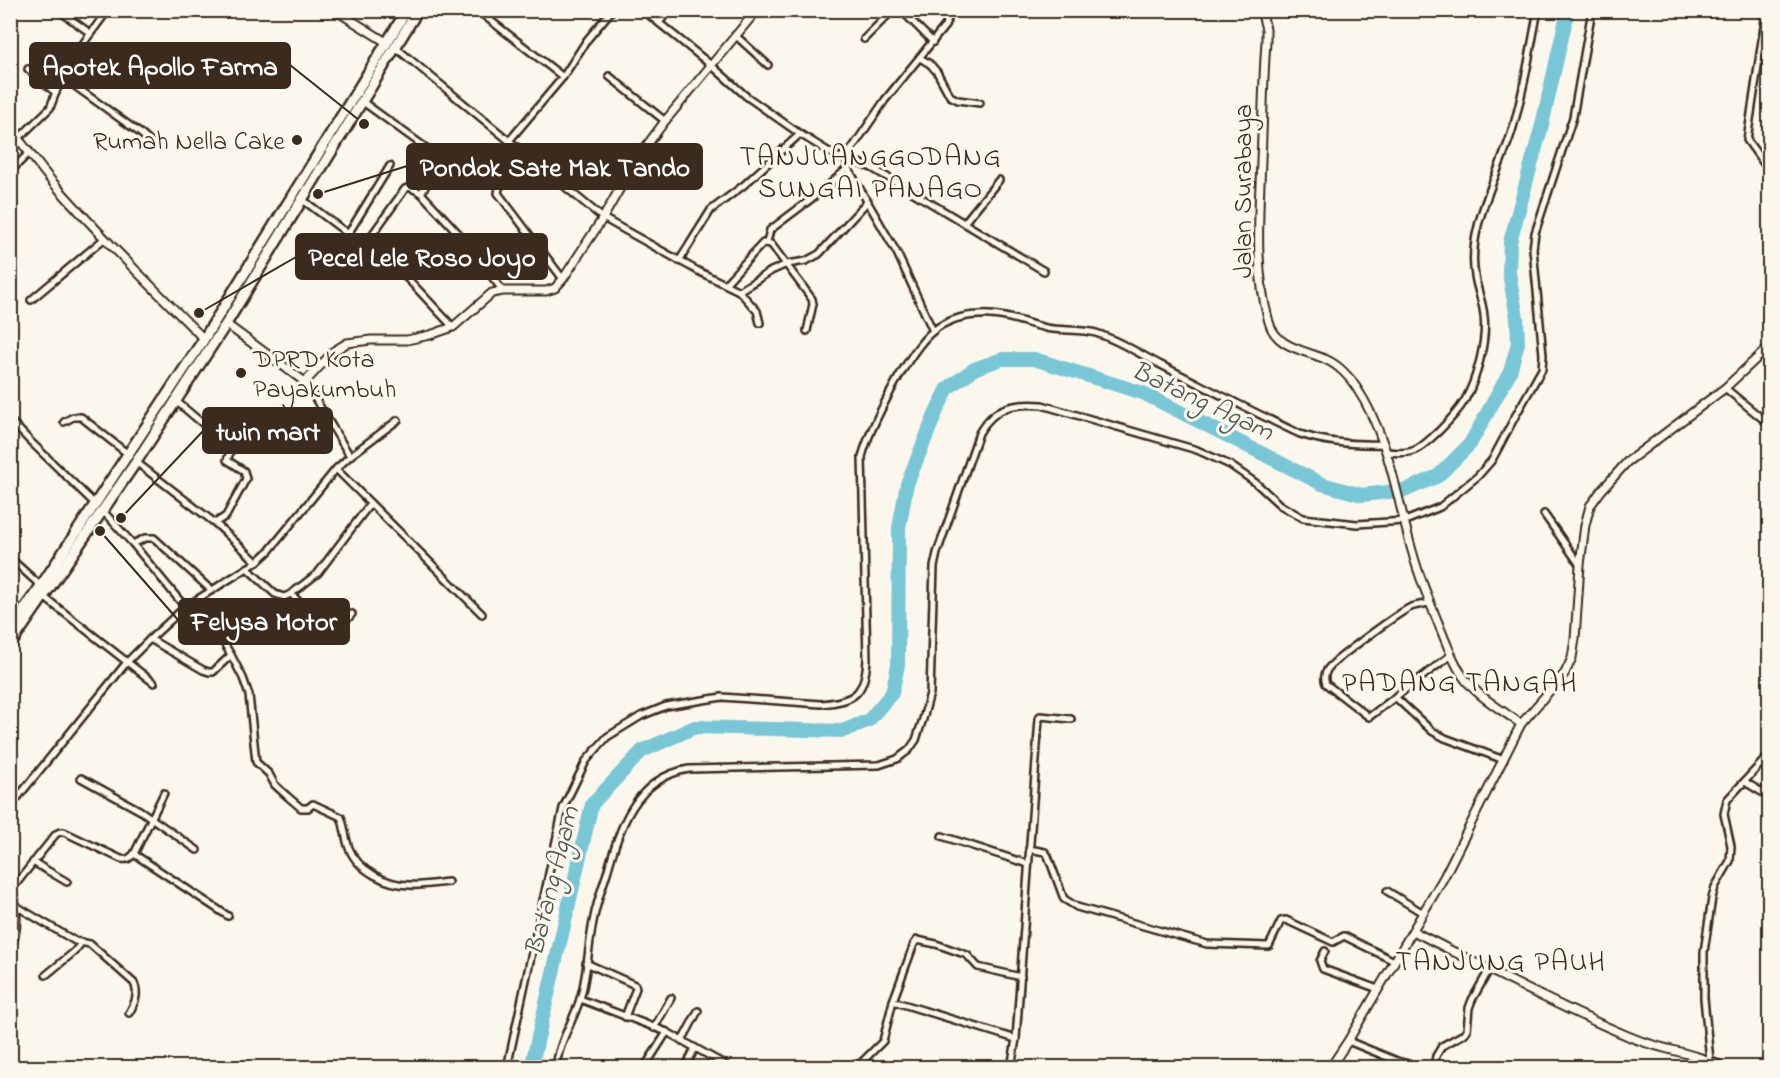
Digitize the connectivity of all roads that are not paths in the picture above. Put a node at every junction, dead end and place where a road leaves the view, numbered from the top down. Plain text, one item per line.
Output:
1 (58, 10) edge
2 (108, 10) edge
3 (335, 10) edge
4 (407, 10) edge
5 (418, 10) edge
6 (477, 10) edge
7 (612, 10) edge
8 (643, 10) edge
9 (669, 10) edge
10 (757, 10) edge
11 (893, 10) edge
12 (900, 10) edge
13 (952, 10) edge
14 (1261, 10) edge
15 (1538, 10) edge
16 (1592, 10) edge
17 (1762, 10) edge
18 (659, 23) junction
19 (90, 33) junction
20 (735, 35) junction
21 (864, 39) dead end
22 (933, 42) junction
23 (391, 45) junction
24 (920, 58) junction
25 (711, 65) junction
26 (768, 65) dead end
27 (28, 69) dead end
28 (62, 76) junction
29 (609, 76) dead end
30 (563, 77) junction
31 (56, 93) junction
32 (363, 102) junction
33 (980, 103) dead end
34 (665, 121) junction
35 (10, 130) edge
36 (800, 134) junction
37 (329, 137) junction
38 (19, 138) junction
39 (509, 141) junction
40 (150, 142) dead end
41 (338, 142) junction
42 (30, 152) junction
43 (526, 155) junction
44 (847, 155) junction
45 (311, 165) junction
46 (390, 166) dead end
47 (848, 168) junction
48 (320, 171) junction
49 (10, 172) edge
50 (1770, 172) edge
51 (999, 180) dead end
52 (421, 193) junction
53 (303, 200) junction
54 (868, 201) junction
55 (603, 218) junction
56 (964, 223) junction
57 (458, 233) junction
58 (348, 234) junction
59 (105, 238) junction
60 (767, 242) junction
61 (364, 246) junction
62 (679, 261) junction
63 (788, 264) junction
64 (1044, 271) dead end
65 (408, 279) junction
66 (563, 279) junction
67 (725, 284) junction
68 (503, 291) junction
69 (739, 291) junction
70 (31, 300) dead end
71 (760, 323) dead end
72 (226, 324) junction
73 (453, 327) junction
74 (807, 331) dead end
75 (933, 331) junction
76 (204, 339) junction
77 (1770, 346) edge
78 (305, 382) junction
79 (1725, 388) junction
80 (176, 401) junction
81 (10, 420) edge
82 (398, 420) dead end
83 (64, 422) dead end
84 (1770, 425) edge
85 (1386, 448) junction
86 (128, 454) junction
87 (350, 456) junction
88 (136, 462) junction
89 (336, 469) junction
90 (119, 478) junction
91 (370, 504) junction
92 (99, 508) junction
93 (1544, 514) dead end
94 (1405, 521) junction
95 (215, 523) junction
96 (133, 544) junction
97 (10, 558) edge
98 (257, 561) junction
99 (1580, 565) junction
100 (247, 568) junction
101 (41, 586) junction
102 (210, 590) junction
103 (291, 594) junction
104 (44, 597) junction
105 (1430, 603) junction
106 (188, 605) junction
107 (352, 614) dead end
108 (482, 614) dead end
109 (13, 631) edge
110 (150, 639) junction
111 (10, 645) edge
112 (231, 655) junction
113 (1451, 655) junction
114 (128, 662) junction
115 (154, 683) dead end
116 (1395, 697) junction
117 (1071, 719) dead end
118 (1521, 724) junction
119 (1770, 754) edge
120 (1504, 760) junction
121 (81, 778) dead end
122 (1745, 782) junction
123 (164, 793) dead end
124 (1770, 797) edge
125 (10, 807) edge
126 (151, 819) junction
127 (942, 836) dead end
128 (1029, 849) junction
129 (197, 850) dead end
130 (134, 854) junction
131 (33, 862) junction
132 (1028, 864) junction
133 (67, 882) dead end
134 (448, 882) dead end
135 (11, 888) edge
136 (1387, 891) dead end
137 (16, 906) junction
138 (1423, 913) junction
139 (228, 916) dead end
140 (1413, 931) junction
141 (82, 942) junction
142 (10, 948) edge
143 (1325, 951) dead end
144 (1394, 961) junction
145 (586, 963) junction
146 (1489, 970) junction
147 (46, 975) dead end
148 (1021, 977) junction
149 (1378, 989) junction
150 (671, 998) dead end
151 (580, 999) junction
152 (893, 1001) junction
153 (698, 1011) dead end
154 (129, 1013) dead end
155 (625, 1017) junction
156 (654, 1028) junction
157 (667, 1032) junction
158 (1016, 1039) junction
159 (682, 1041) junction
160 (1348, 1041) junction
161 (695, 1048) junction
162 (1710, 1061) junction
163 (723, 1066) edge
164 (507, 1068) edge
165 (556, 1068) edge
166 (644, 1068) edge
167 (685, 1068) edge
168 (731, 1068) edge
169 (856, 1068) edge
170 (1011, 1068) edge
171 (1330, 1068) edge
172 (1423, 1068) edge
173 (1434, 1068) edge
174 (1725, 1068) edge

1 - 19 street
2 - 19 street
3 - 23 street
4 - 23 highway
5 - 23 highway
6 - 30 street
7 - 30 street
8 - 18 street
9 - 18 street
10 - 20 street
11 - 21 street
12 - 22 street
13 - 22 street
14 - 85 street, Jalan Surabaya
15 - 85 street
16 - 94 street
17 - 50 street
18 - 25 street
19 - 28 street
20 - 25 street
20 - 26 street
22 - 24 street
23 - 32 highway
23 - 37 highway
23 - 39 street
24 - 33 street
24 - 44 street
25 - 34 street
25 - 36 street
27 - 31 street
28 - 31 street
28 - 40 street
29 - 34 street
30 - 39 street
31 - 38 street
32 - 41 highway
32 - 52 street
34 - 55 street
35 - 38 street
36 - 44 street
36 - 62 street
37 - 41 highway
37 - 45 highway
38 - 42 street
39 - 43 street
41 - 48 highway
42 - 49 street
42 - 59 street
43 - 55 street
43 - 66 street
44 - 47 street
44 - 56 street
45 - 48 highway
45 - 76 highway
46 - 58 street
47 - 54 street
47 - 60 street
48 - 53 highway
51 - 56 street
52 - 57 street
52 - 61 street
53 - 58 street
53 - 72 highway
54 - 63 street
54 - 75 street
55 - 62 street
55 - 66 street
56 - 64 street
57 - 65 street
57 - 68 street
58 - 61 street
59 - 70 street
59 - 76 street
60 - 63 street
60 - 67 street
61 - 65 street
62 - 67 street
63 - 69 street
63 - 74 street
65 - 73 street
66 - 68 street
67 - 69 street
68 - 73 street
69 - 71 street
72 - 78 street
72 - 80 highway
73 - 78 street
75 - 85 street
75 - 164 street
76 - 86 highway
77 - 79 street
78 - 87 street
79 - 84 street
79 - 99 street
80 - 88 highway
80 - 95 street
81 - 92 street
82 - 87 street
83 - 86 street
85 - 94 street, Jalan Surabaya
86 - 90 highway
87 - 89 street
88 - 90 highway
88 - 95 street
89 - 91 street
89 - 98 street
90 - 92 highway
91 - 103 street
91 - 108 street
92 - 96 street
92 - 101 highway
92 - 104 highway
93 - 99 street
94 - 105 street, Jalan Surabaya
94 - 145 street
95 - 98 street
96 - 102 street
96 - 106 street
97 - 101 street
98 - 100 street
99 - 118 street
100 - 102 street
100 - 103 street
101 - 109 highway
102 - 106 street
103 - 107 street
104 - 109 highway
104 - 114 street
105 - 113 street, Jalan Surabaya
105 - 116 street
106 - 110 street
106 - 112 street
109 - 111 highway
110 - 112 street
110 - 114 street
112 - 134 street
113 - 116 street
113 - 118 street, Jalan Surabaya
114 - 115 street
114 - 125 street
116 - 120 street
117 - 128 street
118 - 120 street
119 - 122 street
120 - 138 street
121 - 126 street
122 - 124 street
122 - 162 street
123 - 126 street
126 - 129 street
126 - 130 street
127 - 132 street
128 - 132 street
128 - 144 street
130 - 131 street
130 - 139 street
131 - 133 street
131 - 135 street
132 - 148 street
135 - 137 street
136 - 138 street
137 - 141 street
137 - 142 street
138 - 140 street
140 - 144 street
140 - 146 street
141 - 147 street
141 - 154 street
143 - 149 street
144 - 149 street
145 - 151 street
145 - 155 street
146 - 162 street
146 - 173 street
148 - 152 street
148 - 158 street
149 - 160 street
150 - 156 street
151 - 155 street
151 - 165 street
152 - 158 street
152 - 169 street
153 - 159 street
155 - 156 street
156 - 157 street
157 - 159 street
157 - 166 street
158 - 170 street
159 - 161 street
160 - 171 street
160 - 172 street
161 - 163 street
161 - 167 street
162 - 174 street
163 - 168 street

